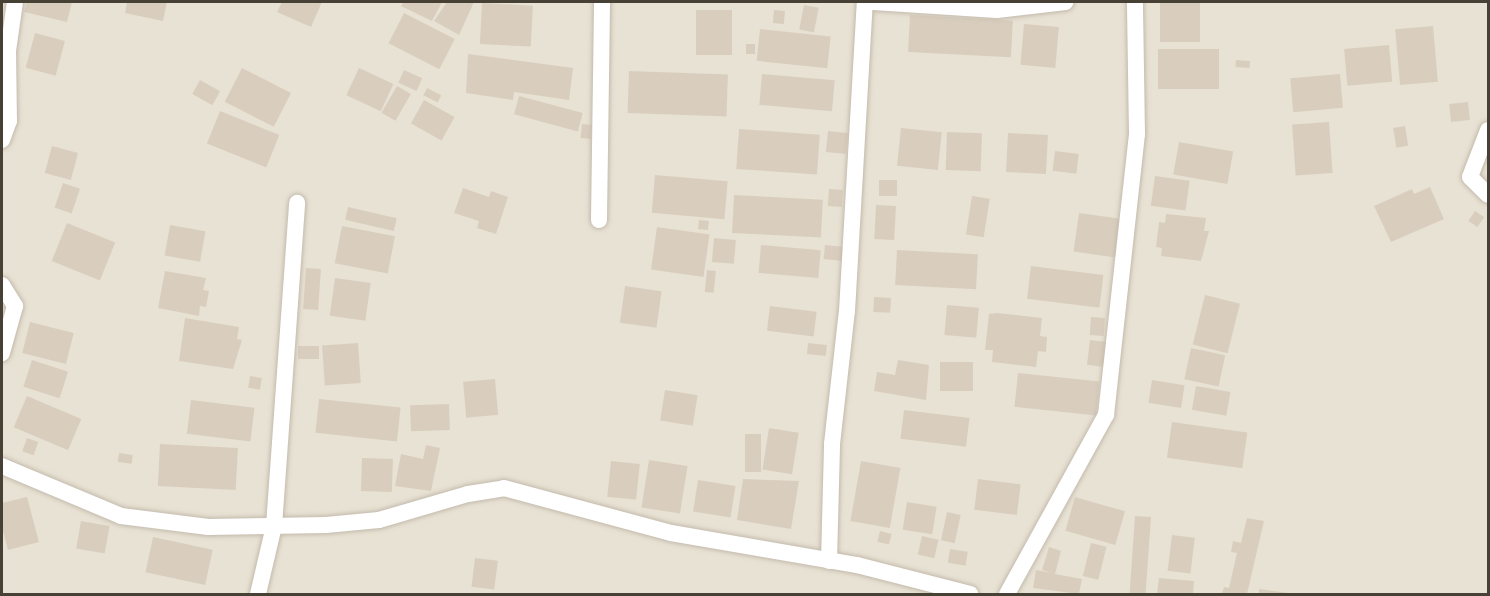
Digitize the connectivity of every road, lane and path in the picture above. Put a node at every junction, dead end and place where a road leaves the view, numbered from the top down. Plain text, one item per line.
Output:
1 (15, 2) edge
2 (603, 2) edge
3 (865, 2) edge
4 (873, 2) edge
5 (1066, 2) edge
6 (1135, 2) edge
7 (1488, 130) edge
8 (2, 140) edge
9 (1488, 195) edge
10 (297, 202) dead end
11 (599, 219) dead end
12 (2, 285) edge
13 (2, 353) edge
14 (2, 466) edge
15 (274, 526) junction
16 (829, 561) junction
17 (258, 594) edge
18 (970, 594) edge
19 (1007, 594) edge

1 - 8 street
2 - 11 street
3 - 16 street
4 - 5 street
6 - 19 street
7 - 9 street
10 - 15 street
12 - 13 street
14 - 15 street
15 - 16 street
15 - 17 street
16 - 18 street

